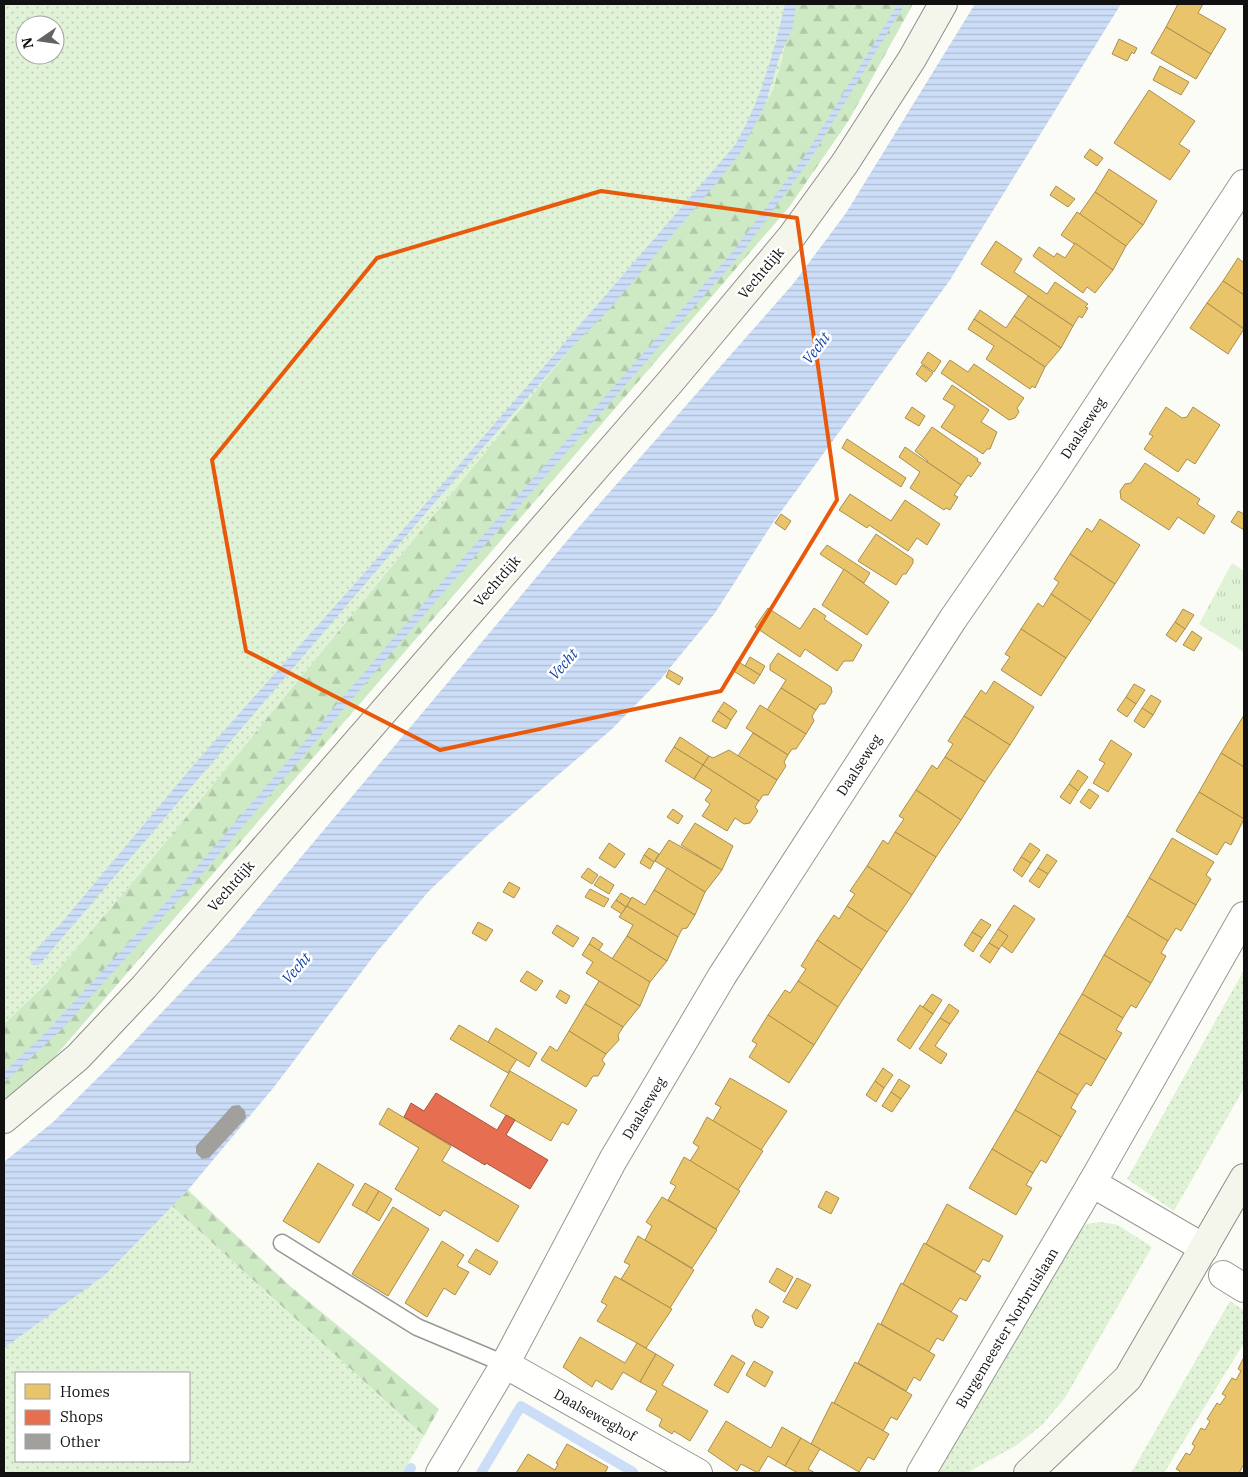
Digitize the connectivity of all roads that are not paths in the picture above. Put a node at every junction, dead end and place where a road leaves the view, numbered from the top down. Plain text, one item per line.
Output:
1 (943, 4) edge
2 (1244, 184) edge
3 (1244, 916) edge
4 (4, 1119) edge
5 (1244, 1178) edge
6 (1092, 1183) junction
7 (282, 1243) dead end
8 (1204, 1248) junction
9 (505, 1364) junction
10 (687, 1470) edge
11 (440, 1473) edge
12 (921, 1473) edge
13 (1028, 1473) edge

1 - 4 street, Vechtdijk
2 - 9 street, Daalseweg
3 - 6 street, Burgemeester Norbruislaan
5 - 8 street
6 - 8 street
6 - 12 street, Burgemeester Norbruislaan
7 - 9 lane
8 - 13 street
9 - 10 street, Daalseweghof
9 - 11 street, Daalseweg

